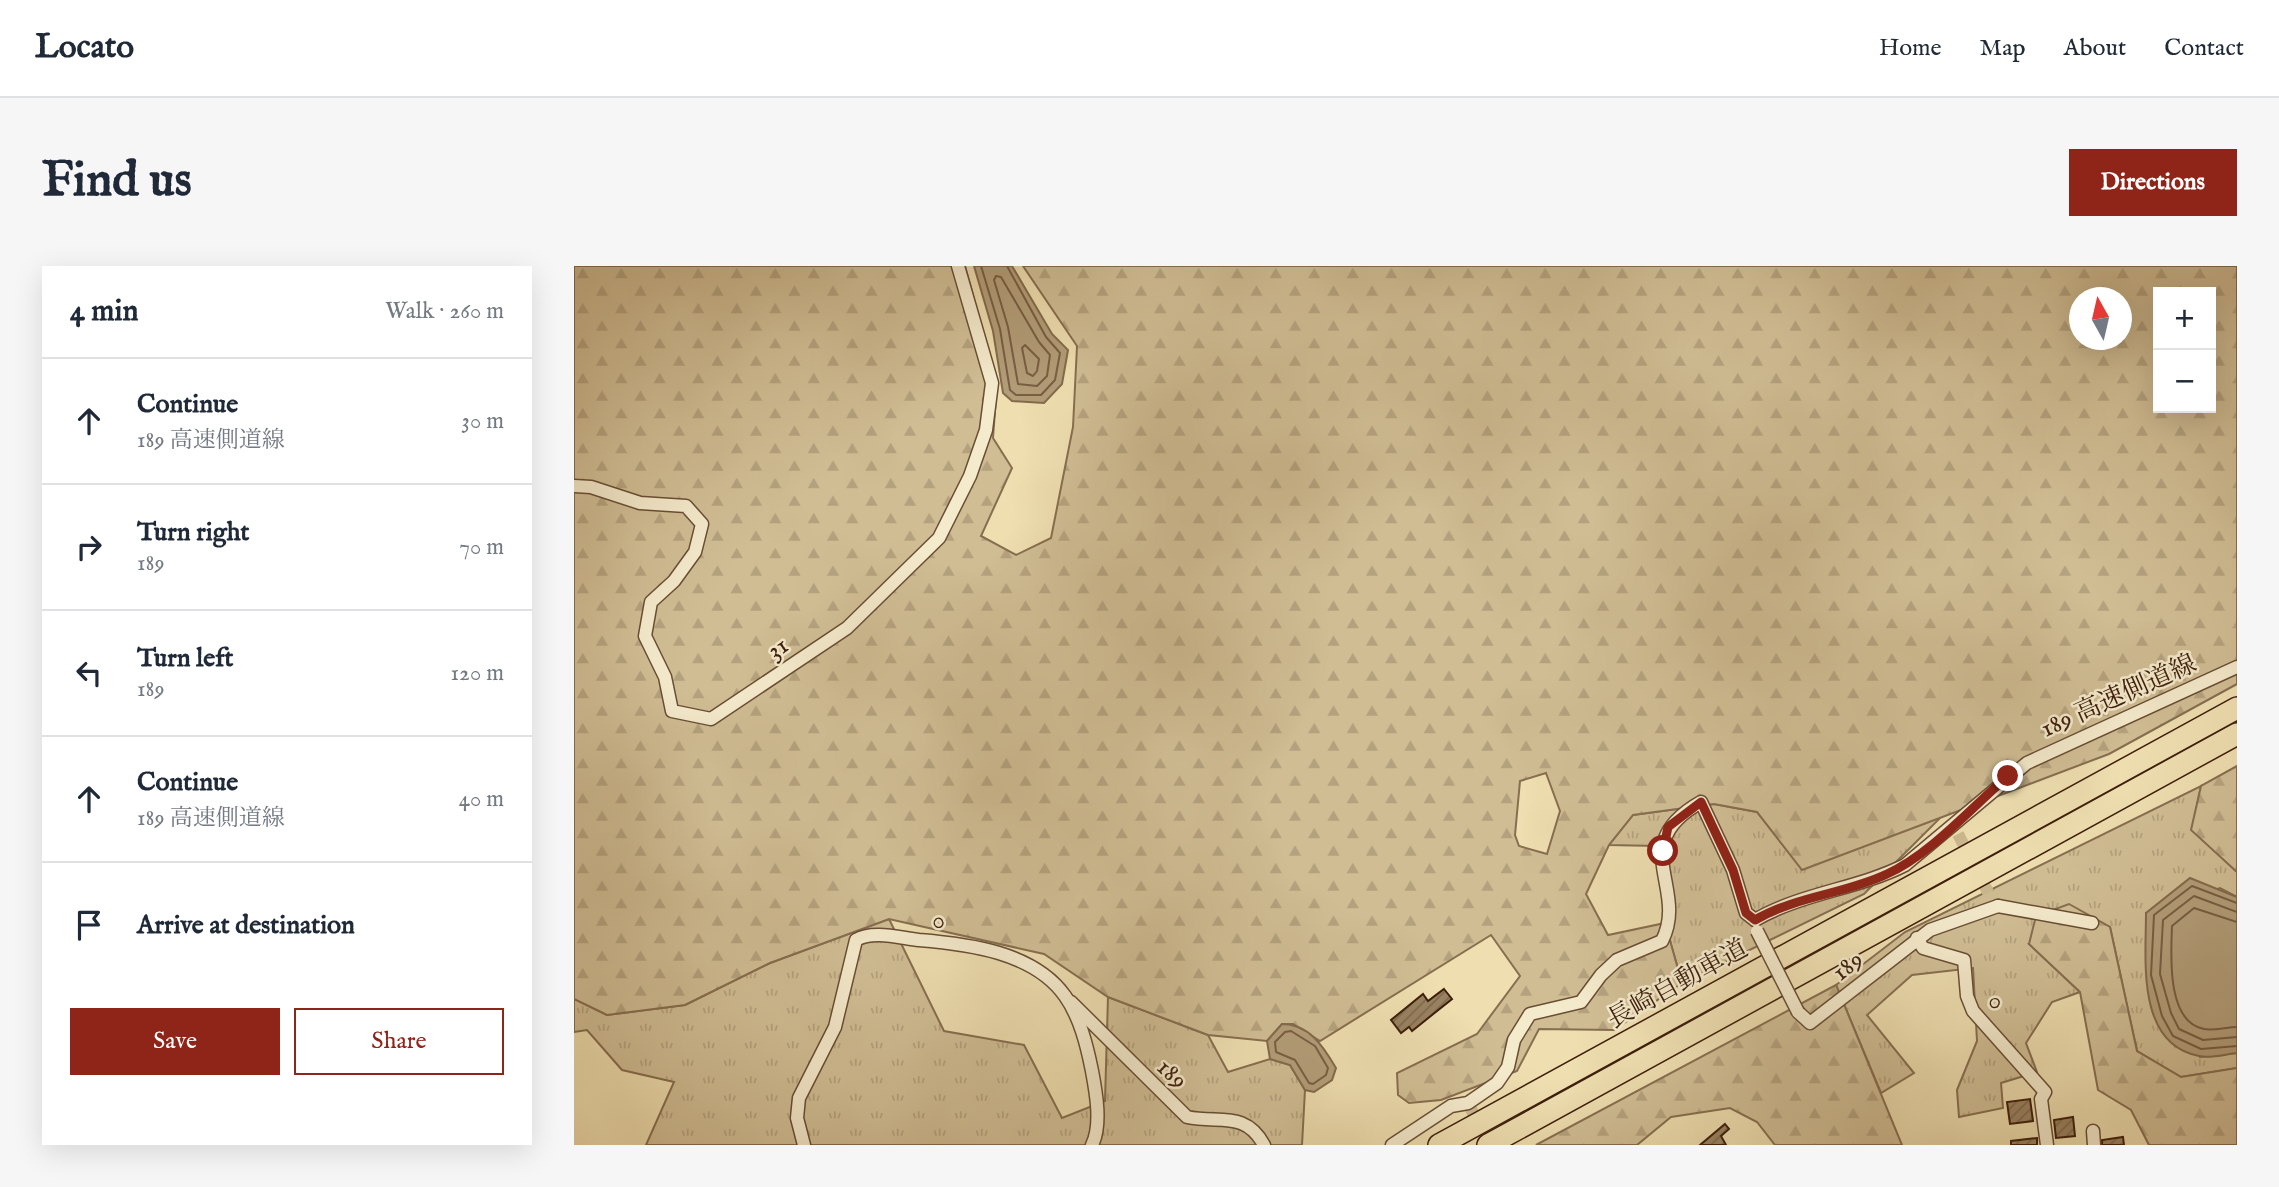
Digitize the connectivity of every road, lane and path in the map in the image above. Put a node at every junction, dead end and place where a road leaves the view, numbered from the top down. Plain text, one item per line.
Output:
1 (958, 266) edge
2 (574, 486) edge
3 (2237, 667) edge
4 (2237, 708) edge
5 (2237, 734) edge
6 (2092, 923) dead end
7 (1756, 925) junction
8 (1917, 938) junction
9 (1066, 997) junction
10 (2093, 1131) dead end
11 (804, 1145) edge
12 (1091, 1145) edge
13 (1264, 1145) edge
14 (1392, 1145) edge
15 (1439, 1145) edge
16 (1488, 1145) edge
17 (2047, 1145) edge
18 (2094, 1145) edge

1 - 2 street, 31
3 - 7 street, 189 高速側道線
4 - 15 highway, 長崎自動車道
5 - 16 highway, 長崎自動車道
6 - 8 street, 189
7 - 8 street, 189, bridge
7 - 14 street, 189
8 - 17 street, 0
9 - 11 street, 0
9 - 12 street, 0
9 - 13 street, 189
10 - 18 street

